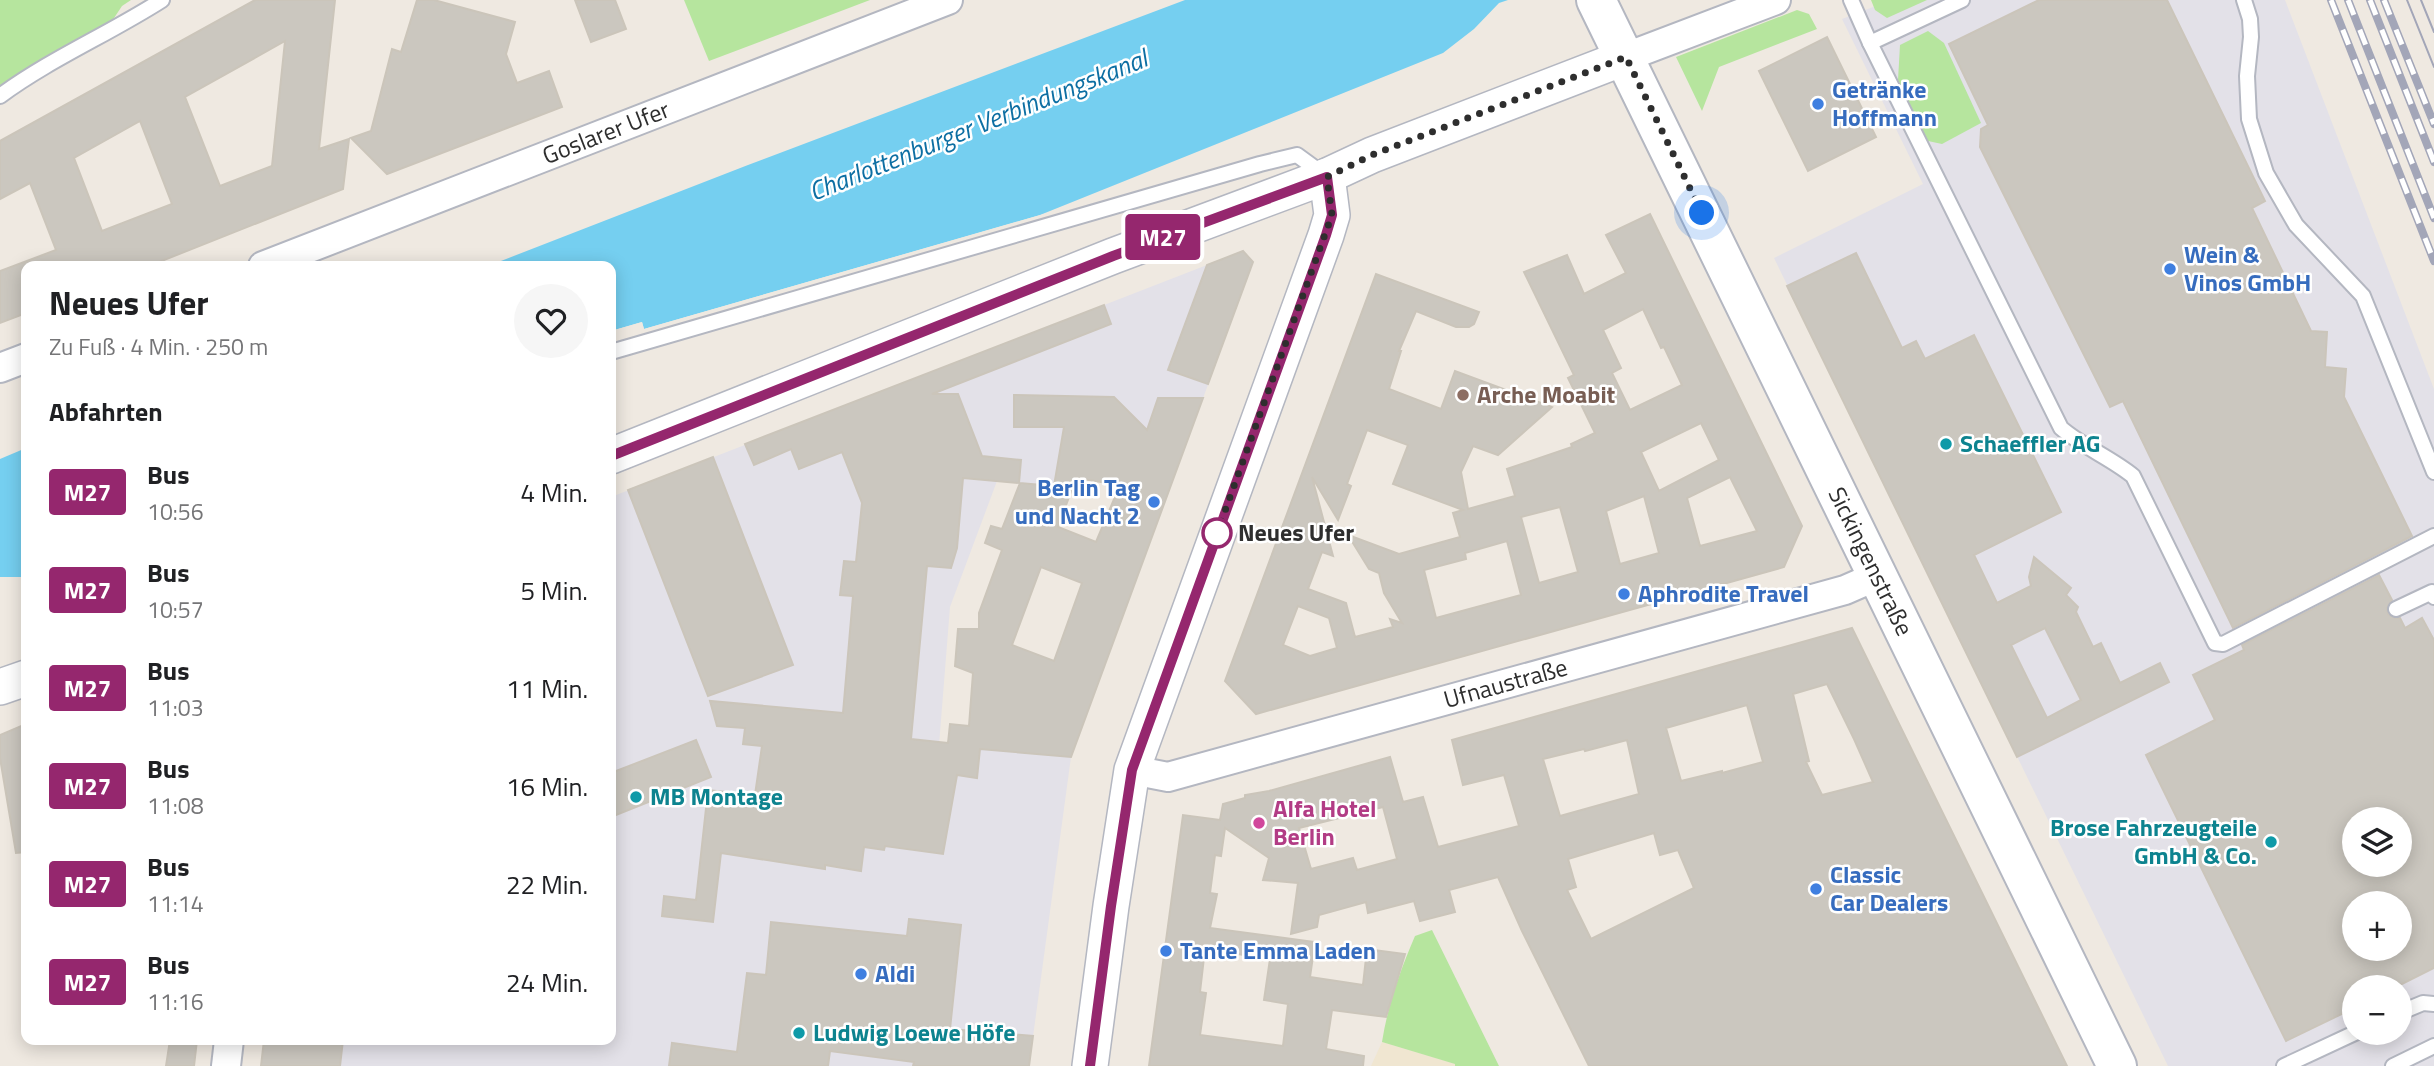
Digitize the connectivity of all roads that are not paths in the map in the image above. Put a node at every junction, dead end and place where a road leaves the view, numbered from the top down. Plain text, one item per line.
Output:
1 (162, 0) edge
2 (948, 0) edge
3 (1776, 0) edge
4 (1851, 0) edge
5 (1962, 0) edge
6 (2244, 0) edge
7 (1600, 7) edge
8 (1870, 43) junction
9 (1626, 57) junction
10 (0, 96) edge
11 (1327, 177) junction
12 (276, 261) edge
13 (616, 351) edge
14 (21, 360) edge
15 (0, 368) edge
16 (616, 454) edge
17 (2434, 471) edge
18 (2434, 536) edge
19 (1877, 576) junction
20 (2433, 590) edge
21 (2396, 608) dead end
22 (21, 680) edge
23 (0, 687) edge
24 (1132, 770) junction
25 (2434, 1004) edge
26 (2412, 1008) edge
27 (2342, 1039) edge
28 (228, 1045) edge
29 (2434, 1046) edge
30 (226, 1066) edge
31 (1090, 1066) edge
32 (2116, 1066) edge
33 (2284, 1066) edge
34 (2393, 1066) edge

1 - 10 lane
2 - 12 street, Goslarer Ufer
3 - 9 street
4 - 8 lane
5 - 8 lane
6 - 17 lane
7 - 9 main road, Sickingenstraße
8 - 18 lane
9 - 11 street
9 - 19 main road, Sickingenstraße
11 - 13 lane
11 - 16 street
11 - 24 street
14 - 15 street
19 - 24 street, Ufnaustraße
19 - 32 main road, Sickingenstraße
20 - 21 lane
22 - 23 street
24 - 31 street
25 - 26 lane
27 - 33 lane
28 - 30 street
29 - 34 lane

